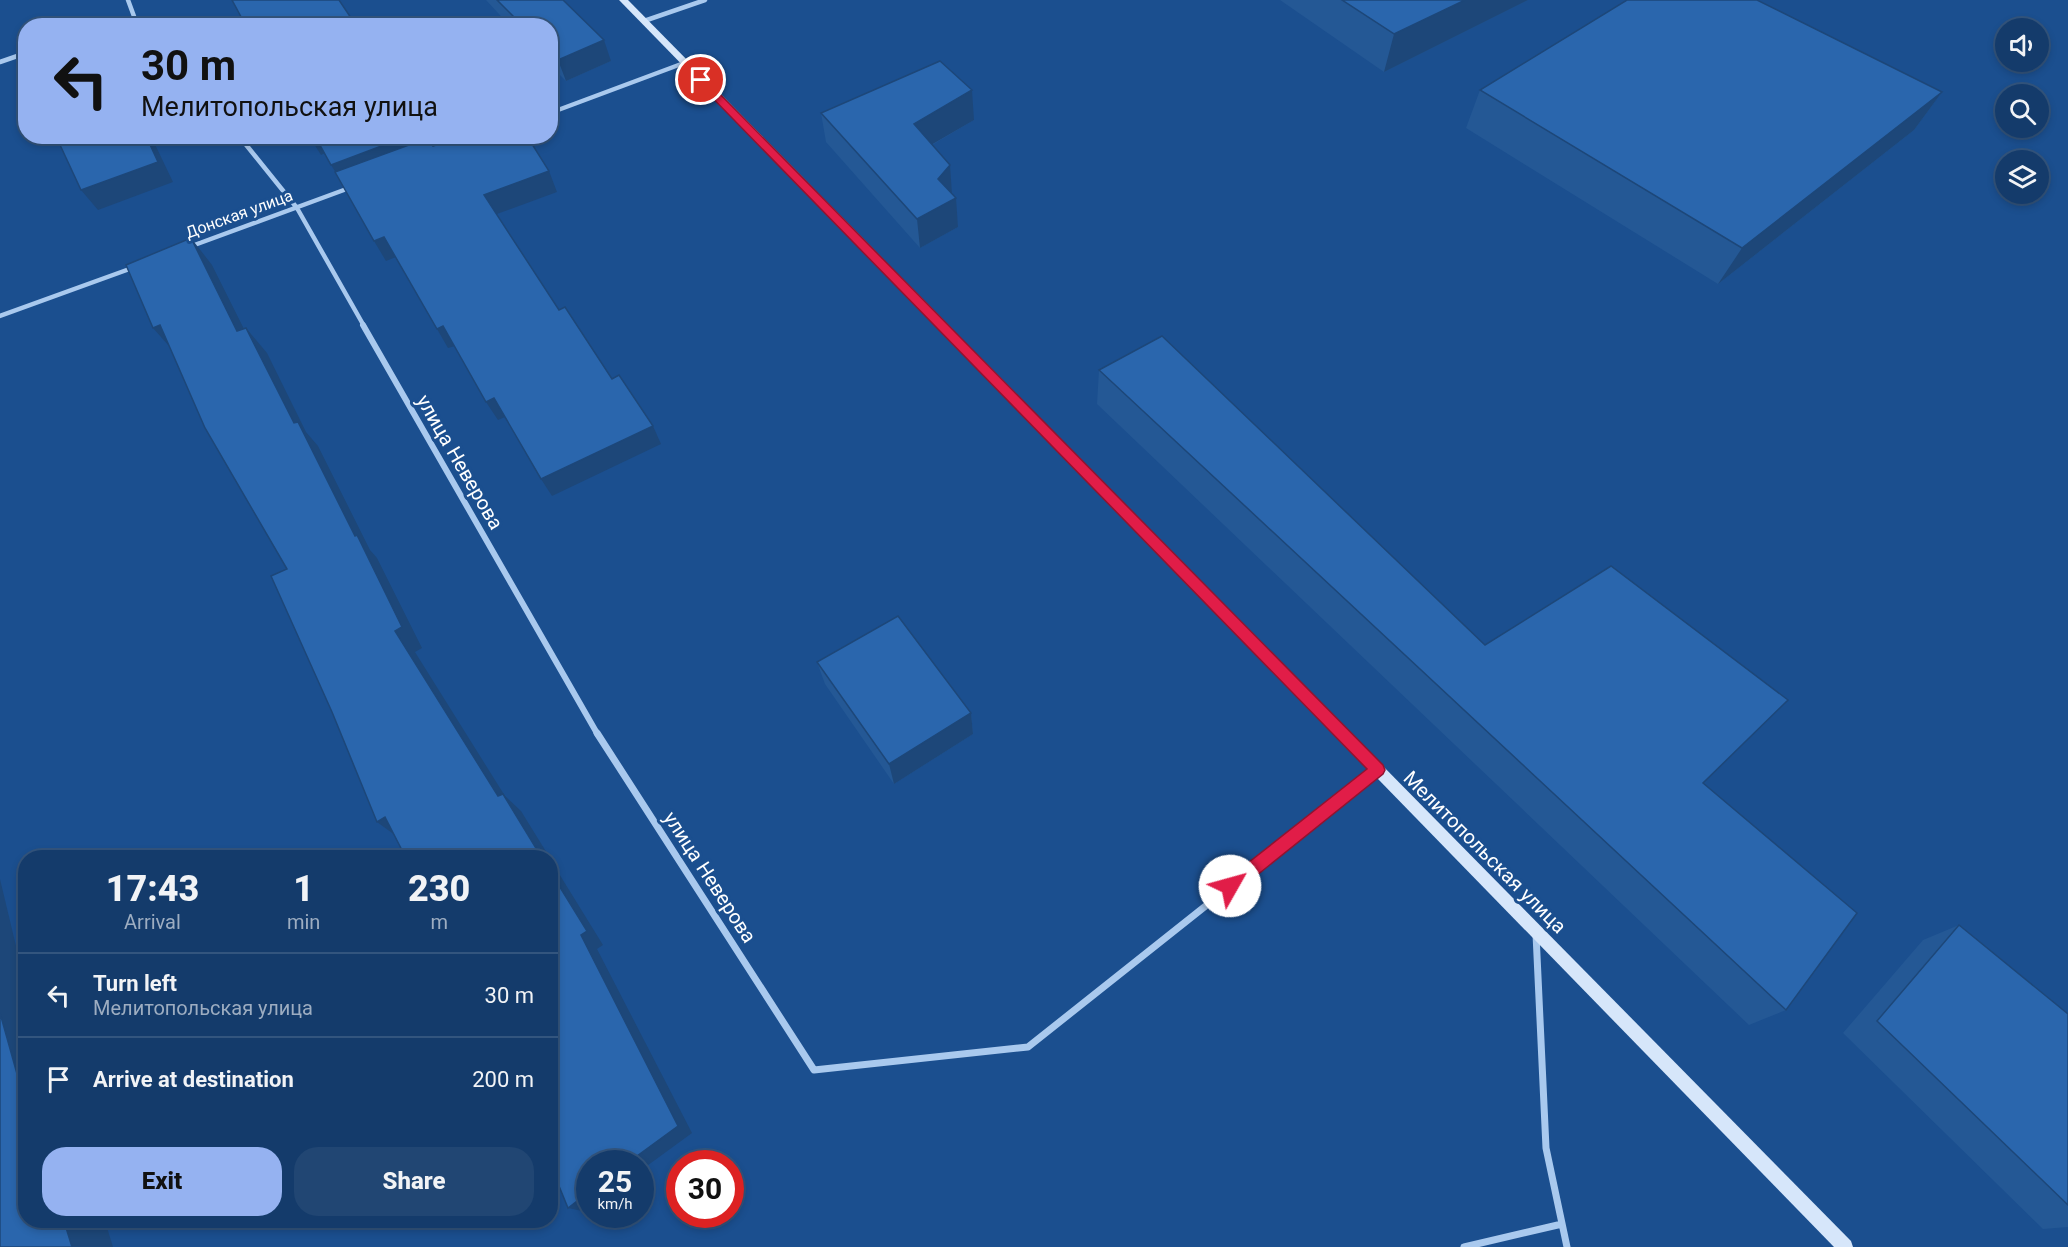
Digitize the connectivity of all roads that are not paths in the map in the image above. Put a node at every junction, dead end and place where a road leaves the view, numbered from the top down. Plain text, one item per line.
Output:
1 (128, 0) edge
2 (623, 0) edge
3 (705, 0) edge
4 (135, 18) edge
5 (644, 21) junction
6 (18, 56) edge
7 (0, 62) edge
8 (684, 63) junction
9 (558, 110) edge
10 (245, 144) edge
11 (364, 183) edge
12 (297, 208) junction
13 (187, 248) edge
14 (143, 264) edge
15 (0, 316) edge
16 (1377, 770) junction
17 (1536, 931) junction
18 (1562, 1224) junction
19 (1464, 1247) edge
20 (1568, 1247) edge
21 (1845, 1247) edge

1 - 4 street
2 - 5 street, Мелитопольская улица
3 - 5 street
5 - 8 street, Мелитопольская улица
6 - 7 street
8 - 9 street
8 - 16 street, Мелитопольская улица
10 - 12 street, улица Неверова
11 - 12 street, Донская улица
12 - 13 street, Донская улица
12 - 16 street, улица Неверова
14 - 15 street
16 - 17 street, Мелитопольская улица
17 - 18 street
17 - 21 street, Мелитопольская улица
18 - 19 street
18 - 20 street

